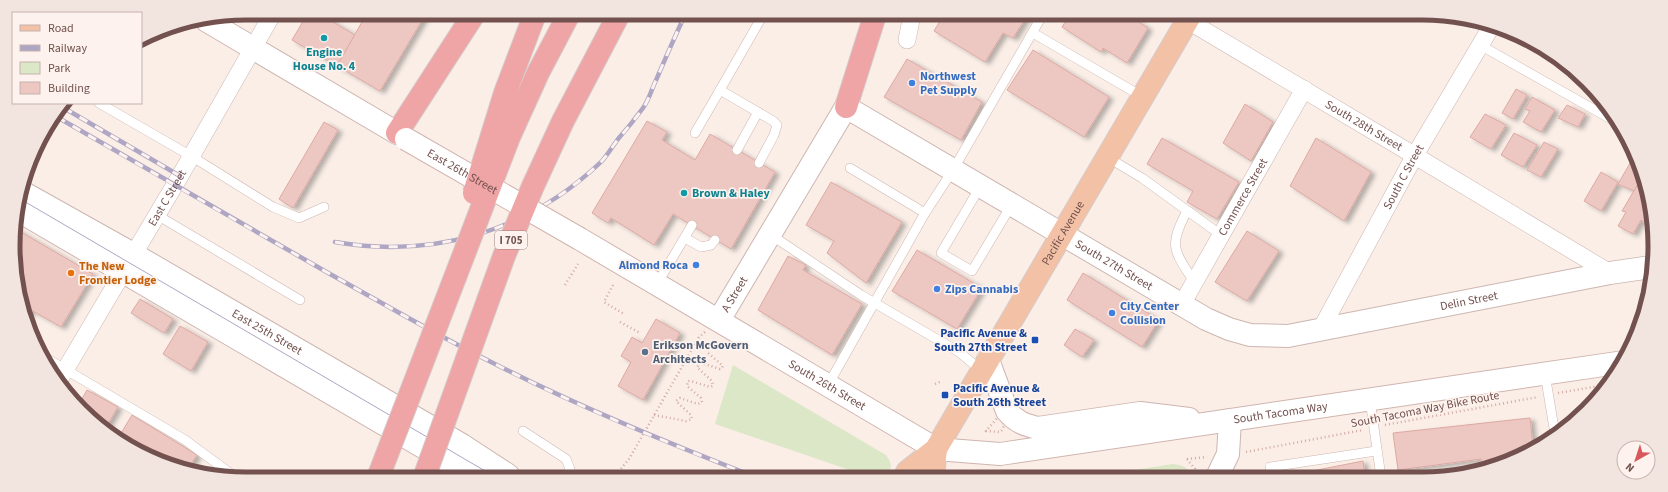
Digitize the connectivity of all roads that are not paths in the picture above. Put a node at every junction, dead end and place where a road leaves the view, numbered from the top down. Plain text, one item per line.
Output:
1 (269, 20) edge
2 (470, 20) edge
3 (533, 20) edge
4 (566, 20) edge
5 (616, 20) edge
6 (760, 20) edge
7 (873, 20) edge
8 (911, 20) edge
9 (1040, 20) edge
10 (1185, 20) edge
11 (1189, 20) edge
12 (210, 23) edge
13 (1489, 30) edge
14 (1033, 33) junction
15 (907, 40) dead end
16 (1480, 45) junction
17 (254, 48) junction
18 (1304, 89) junction
19 (720, 90) junction
20 (1143, 97) junction
21 (101, 104) edge
22 (846, 106) junction
23 (758, 112) junction
24 (1608, 117) edge
25 (695, 133) dead end
26 (401, 136) junction
27 (737, 150) dead end
28 (191, 156) junction
29 (1415, 156) junction
30 (1107, 157) junction
31 (759, 163) dead end
32 (850, 168) dead end
33 (953, 170) junction
34 (980, 186) junction
35 (26, 194) edge
36 (1012, 204) junction
37 (324, 207) dead end
38 (1187, 211) junction
39 (23, 213) edge
40 (925, 213) junction
41 (157, 215) junction
42 (692, 225) dead end
43 (1062, 234) junction
44 (771, 235) junction
45 (1221, 235) junction
46 (685, 238) junction
47 (715, 240) dead end
48 (128, 263) junction
49 (1647, 267) edge
50 (1610, 273) junction
51 (1194, 282) junction
52 (657, 284) junction
53 (300, 300) dead end
54 (873, 302) junction
55 (1182, 304) junction
56 (719, 320) junction
57 (1321, 328) junction
58 (1288, 336) joint
59 (423, 359) junction
60 (1615, 363) edge
61 (985, 366) junction
62 (1545, 374) junction
63 (62, 376) edge
64 (828, 385) junction
65 (1370, 400) junction
66 (1224, 421) junction
67 (1555, 429) edge
68 (523, 431) dead end
69 (936, 449) junction
70 (1376, 451) junction
71 (227, 471) edge
72 (380, 472) edge
73 (426, 472) edge
74 (465, 472) edge
75 (503, 472) edge
76 (568, 472) edge
77 (907, 472) edge
78 (933, 472) edge
79 (1219, 472) edge
80 (1270, 472) edge
81 (1380, 472) edge

1 - 17 street, East C Street
2 - 26 highway
3 - 59 highway, bridge
4 - 59 highway, bridge
5 - 73 highway, I 705, bridge
6 - 19 lane
7 - 22 highway
8 - 15 street
9 - 14 lane
10 - 20 main road, Pacific Avenue
11 - 18 street, South 28th Street
12 - 17 street, East 26th Street
13 - 16 street, South C Street
14 - 20 lane
14 - 33 lane
16 - 24 lane
16 - 29 street, South C Street
17 - 26 street, East 26th Street
17 - 28 street, East C Street
18 - 29 street, South 28th Street
18 - 45 street, Commerce Street
19 - 23 lane
19 - 25 lane
20 - 30 main road, Pacific Avenue
21 - 28 lane
22 - 33 street, South 27th Street
22 - 44 street, A Street
23 - 27 lane
23 - 31 lane
26 - 52 street, East 26th Street, bridge
28 - 37 lane
28 - 41 street, East C Street
29 - 50 street, South 28th Street
29 - 57 street, South C Street
30 - 38 lane
30 - 43 main road, Pacific Avenue
32 - 40 lane
33 - 34 street, South 27th Street
33 - 40 lane
34 - 36 street, South 27th Street
34 - 36 lane
35 - 48 street, East 25th Street
36 - 43 street, South 27th Street
38 - 45 lane
38 - 51 lane
39 - 48 street, East 25th Street
40 - 54 lane
41 - 48 street, East C Street
41 - 53 lane
42 - 46 lane
43 - 55 street, South 27th Street
43 - 61 main road, Pacific Avenue
44 - 54 lane
44 - 56 street, A Street
45 - 51 street, Commerce Street
46 - 47 lane
46 - 52 lane
48 - 63 street, East C Street
48 - 74 street, East 25th Street
48 - 75 street, East 25th Street
49 - 50 street, Delin Street
50 - 57 street, Delin Street
51 - 55 street, Commerce Street
52 - 56 street, East 26th Street
54 - 61 lane
54 - 64 lane
55 - 58 street, South 27th Street
56 - 64 street, South 26th Street
57 - 58 street, Delin Street
59 - 72 highway, bridge
60 - 62 street, South Tacoma Way
61 - 66 street
61 - 69 main road, Pacific Avenue
62 - 65 street, South Tacoma Way
62 - 67 lane
63 - 71 lane
64 - 69 street, South 26th Street
65 - 66 street, South Tacoma Way
65 - 70 lane
66 - 69 street, South Tacoma Way
66 - 79 street
68 - 76 lane
69 - 77 main road, Pacific Avenue
69 - 78 main road, Pacific Avenue
70 - 80 lane
70 - 81 lane

